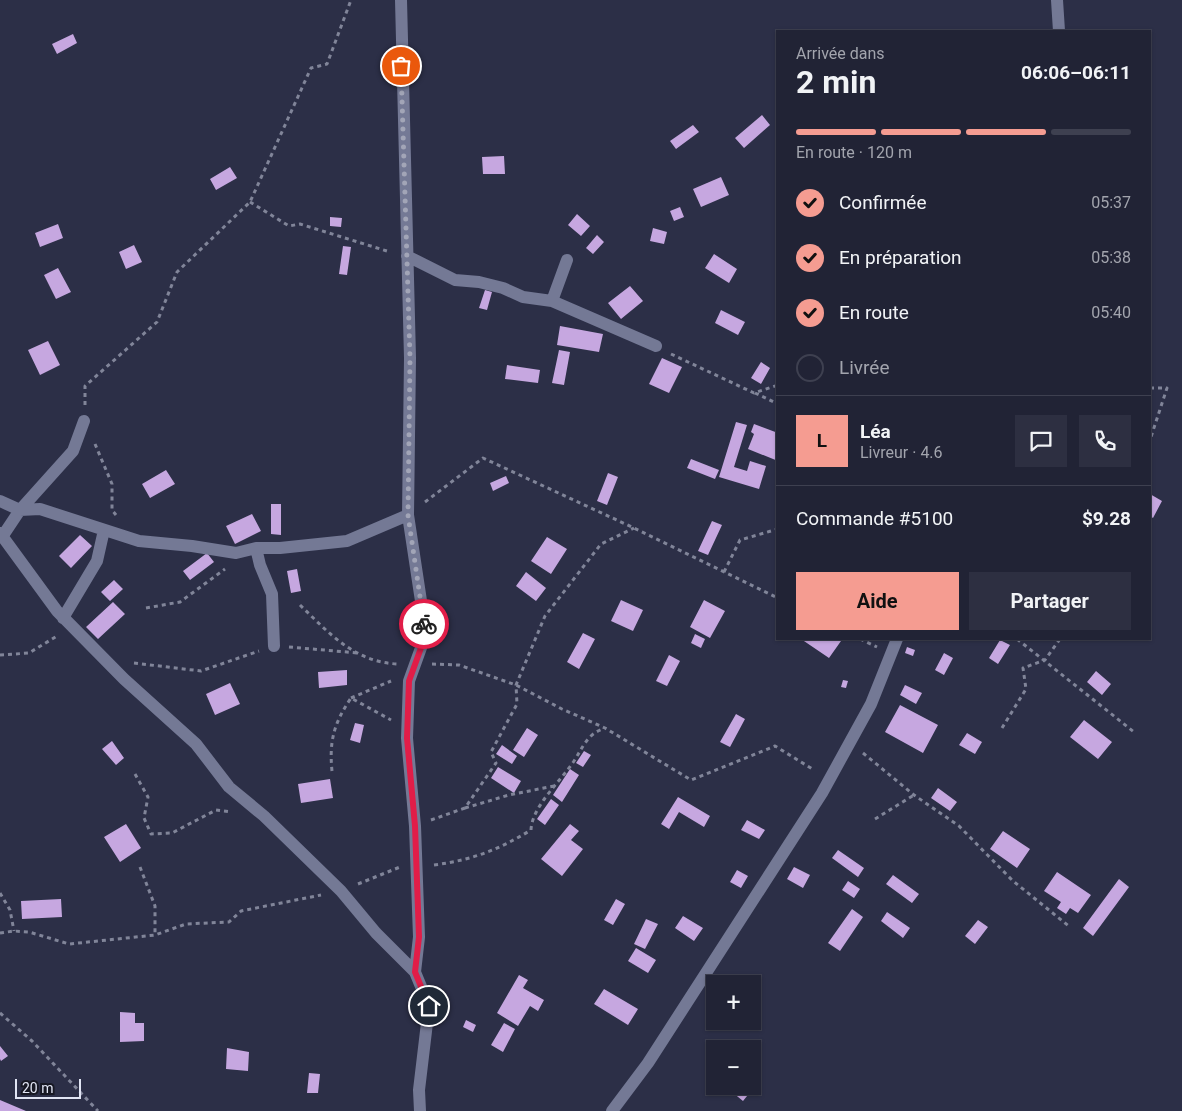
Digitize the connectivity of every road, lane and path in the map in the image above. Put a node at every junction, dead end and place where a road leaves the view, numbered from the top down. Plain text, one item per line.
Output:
1 (351, 0) edge
2 (401, 0) edge
3 (1056, 0) edge
4 (1059, 30) edge
5 (250, 202) junction
6 (407, 256) junction
7 (567, 260) dead end
8 (552, 301) junction
9 (656, 346) joint
10 (776, 386) edge
11 (1151, 388) edge
12 (754, 393) junction
13 (776, 403) edge
14 (84, 421) junction
15 (1151, 437) edge
16 (0, 500) edge
17 (20, 510) junction
18 (408, 515) junction
19 (117, 517) dead end
20 (634, 528) junction
21 (776, 531) edge
22 (1, 535) edge
23 (139, 541) junction
24 (256, 548) junction
25 (228, 567) dead end
26 (724, 572) junction
27 (776, 597) edge
28 (300, 604) dead end
29 (146, 608) dead end
30 (68, 622) junction
31 (897, 640) edge
32 (1018, 640) edge
33 (1059, 640) edge
34 (274, 646) junction
35 (361, 654) junction
36 (0, 655) edge
37 (106, 660) junction
38 (1045, 660) junction
39 (413, 664) junction
40 (409, 681) junction
41 (516, 685) junction
42 (351, 698) junction
43 (605, 728) junction
44 (1002, 728) dead end
45 (1134, 732) dead end
46 (407, 738) junction
47 (850, 744) junction
48 (332, 771) dead end
49 (135, 774) dead end
50 (555, 785) junction
51 (822, 793) junction
52 (914, 795) junction
53 (465, 808) junction
54 (235, 812) dead end
55 (875, 819) dead end
56 (415, 826) junction
57 (140, 866) dead end
58 (416, 868) junction
59 (341, 891) junction
60 (0, 893) edge
61 (1070, 927) dead end
62 (14, 931) junction
63 (0, 933) edge
64 (155, 935) junction
65 (415, 972) junction
66 (0, 1013) edge
67 (98, 1111) edge
68 (420, 1111) edge
69 (612, 1111) edge

1 - 5 path
2 - 6 street
3 - 4 street
5 - 6 path
5 - 14 path
6 - 8 street
6 - 18 street
7 - 8 street
8 - 9 street
9 - 12 path
10 - 12 path
11 - 15 path
12 - 13 path
14 - 17 street
14 - 19 path
16 - 17 street
17 - 22 street
17 - 23 street
18 - 20 path
18 - 24 street
18 - 39 street
20 - 26 path
20 - 41 path
21 - 26 path
22 - 30 street
23 - 24 street
23 - 30 street
24 - 34 street
25 - 29 path
26 - 27 path
28 - 35 path
30 - 36 path
30 - 37 street
31 - 47 street
32 - 38 path
33 - 38 path
34 - 35 path
34 - 37 path
35 - 39 path
37 - 59 street
38 - 44 path
38 - 45 path
39 - 40 street
39 - 41 path
40 - 42 path
40 - 46 street
41 - 43 path
41 - 53 path
42 - 46 path
42 - 48 path
43 - 50 path
43 - 51 path
46 - 56 street
47 - 51 street
47 - 52 path
49 - 54 path
50 - 53 path
50 - 58 path
51 - 69 street
52 - 55 path
52 - 61 path
53 - 56 path
56 - 58 street
57 - 64 path
58 - 59 path
58 - 65 street
59 - 64 path
59 - 65 street
60 - 62 path
62 - 63 path
62 - 64 path
65 - 68 street
66 - 67 path

